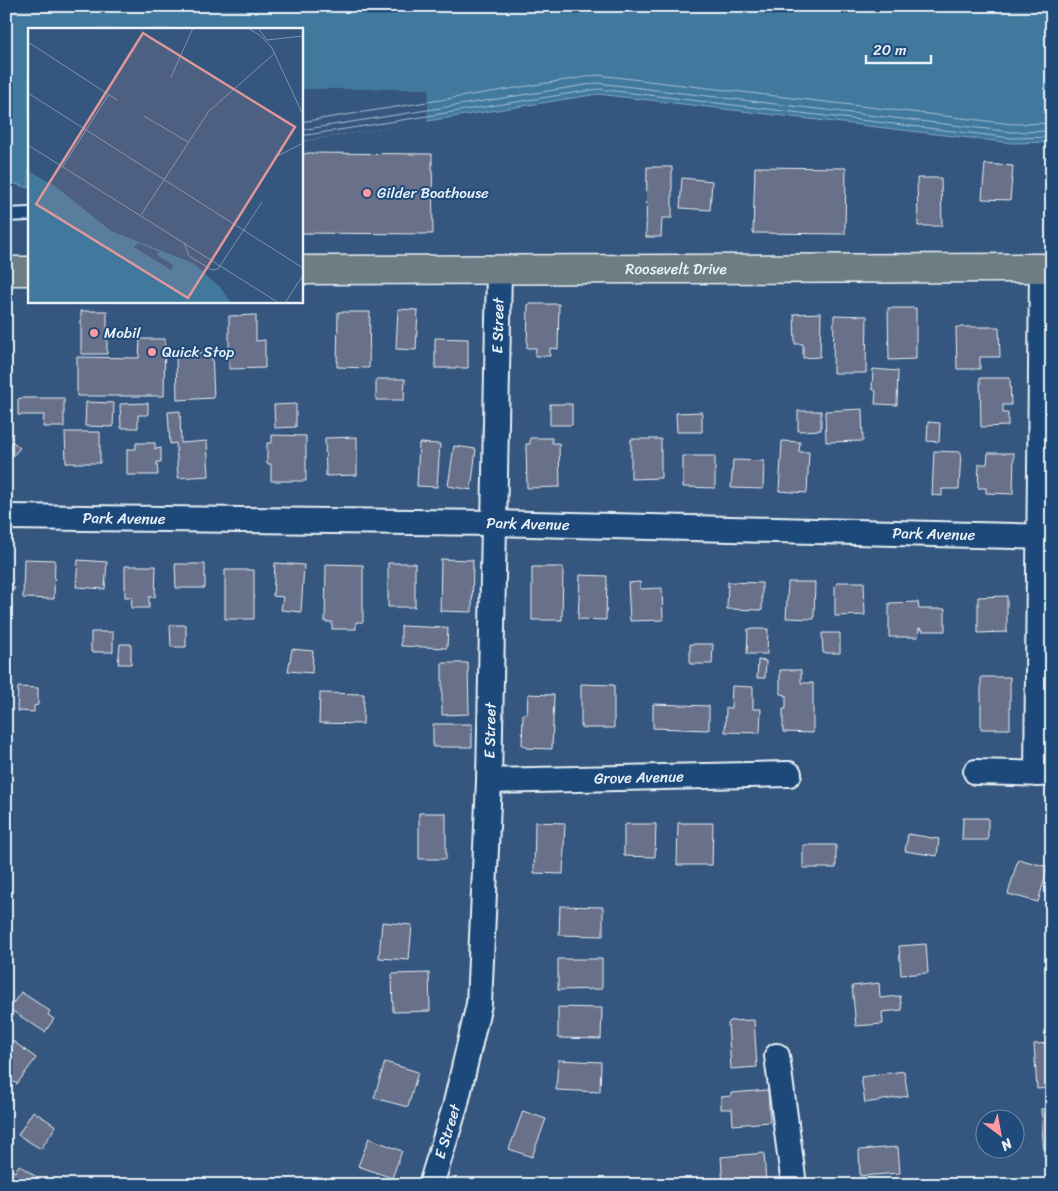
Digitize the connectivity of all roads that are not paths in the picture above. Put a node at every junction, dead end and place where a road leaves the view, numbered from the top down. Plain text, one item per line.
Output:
1 (28, 214) edge
2 (6, 215) edge
3 (1047, 269) edge
4 (302, 270) edge
5 (499, 270) junction
6 (6, 271) edge
7 (28, 271) edge
8 (6, 517) edge
9 (493, 523) junction
10 (1045, 537) edge
11 (976, 772) dead end
12 (789, 774) dead end
13 (1044, 774) edge
14 (489, 781) junction
15 (777, 1056) dead end
16 (431, 1185) edge
17 (794, 1185) edge

1 - 2 lane
3 - 5 main road, Roosevelt Drive
3 - 10 street
4 - 5 main road, Roosevelt Drive
5 - 9 street, E Street
6 - 7 main road
8 - 9 street, Park Avenue
9 - 10 street, Park Avenue
9 - 14 street, E Street
10 - 13 street
11 - 13 street
12 - 14 street, Grove Avenue
14 - 16 street, E Street
15 - 17 street

